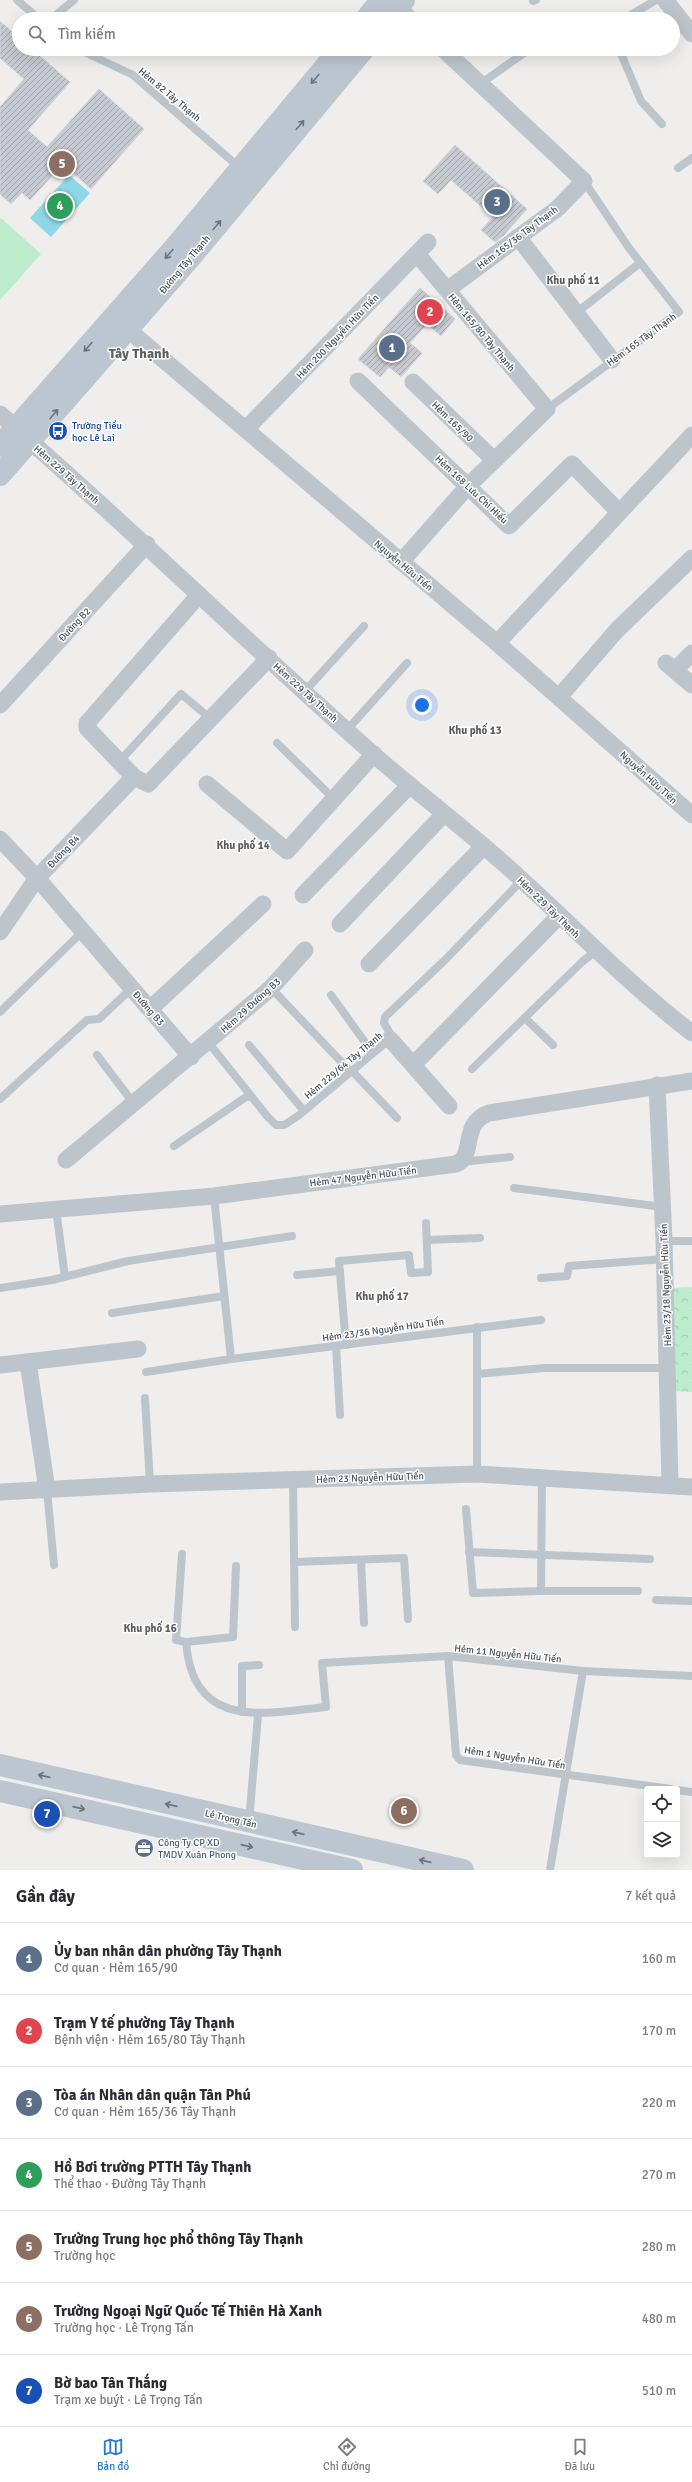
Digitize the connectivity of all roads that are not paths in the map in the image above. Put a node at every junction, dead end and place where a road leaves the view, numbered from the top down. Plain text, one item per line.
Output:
1 (18, 0) edge
2 (74, 0) edge
3 (656, 0) edge
4 (665, 0) edge
5 (395, 8) edge
6 (31, 12) edge
7 (60, 12) edge
8 (384, 12) edge
9 (636, 12) edge
10 (675, 12) edge
11 (680, 19) edge
12 (692, 34) edge
13 (93, 56) edge
14 (334, 56) edge
15 (358, 56) edge
16 (450, 56) edge
17 (520, 56) edge
18 (622, 56) edge
19 (480, 84) junction
20 (662, 124) dead end
21 (692, 158) edge
22 (240, 168) junction
23 (678, 168) dead end
24 (584, 181) junction
25 (518, 237) junction
26 (422, 248) joint
27 (640, 263) junction
28 (447, 290) junction
29 (576, 313) junction
30 (121, 323) junction
31 (612, 360) junction
32 (358, 381) dead end
33 (413, 382) dead end
34 (547, 409) junction
35 (15, 428) edge
36 (246, 429) junction
37 (692, 436) edge
38 (0, 446) edge
39 (494, 460) junction
40 (0, 475) edge
41 (468, 486) junction
42 (619, 512) junction
43 (147, 544) junction
44 (692, 558) edge
45 (401, 562) junction
46 (199, 595) junction
47 (364, 626) dead end
48 (497, 643) junction
49 (692, 653) edge
50 (269, 658) junction
51 (407, 663) dead end
52 (692, 685) edge
53 (305, 691) junction
54 (559, 697) junction
55 (0, 704) edge
56 (211, 719) junction
57 (348, 730) junction
58 (276, 743) dead end
59 (374, 754) junction
60 (119, 762) junction
61 (134, 777) junction
62 (207, 784) dead end
63 (410, 785) junction
64 (333, 798) junction
65 (444, 814) junction
66 (692, 814) edge
67 (0, 839) edge
68 (483, 847) junction
69 (37, 878) junction
70 (522, 880) junction
71 (303, 895) dead end
72 (263, 904) dead end
73 (560, 916) junction
74 (340, 924) dead end
75 (83, 931) junction
76 (0, 932) edge
77 (590, 946) junction
78 (305, 950) dead end
79 (369, 964) dead end
80 (132, 988) junction
81 (271, 988) junction
82 (331, 995) dead end
83 (150, 1009) junction
84 (0, 1012) edge
85 (525, 1018) junction
86 (692, 1033) edge
87 (390, 1039) junction
88 (208, 1042) junction
89 (553, 1045) dead end
90 (250, 1046) dead end
91 (372, 1052) junction
92 (97, 1055) dead end
93 (191, 1057) junction
94 (413, 1065) junction
95 (472, 1069) dead end
96 (351, 1070) junction
97 (692, 1081) edge
98 (658, 1085) junction
99 (251, 1097) junction
100 (0, 1099) edge
101 (134, 1104) junction
102 (449, 1106) dead end
103 (304, 1111) junction
104 (397, 1118) dead end
105 (174, 1146) dead end
106 (510, 1156) dead end
107 (66, 1160) dead end
108 (460, 1162) junction
109 (514, 1188) dead end
110 (214, 1196) junction
111 (663, 1207) junction
112 (56, 1209) junction
113 (0, 1214) edge
114 (426, 1223) dead end
115 (292, 1236) dead end
116 (480, 1238) dead end
117 (427, 1240) junction
118 (664, 1241) junction
119 (692, 1241) edge
120 (219, 1247) junction
121 (664, 1259) junction
122 (340, 1271) junction
123 (297, 1275) dead end
124 (66, 1277) junction
125 (541, 1278) dead end
126 (0, 1288) edge
127 (224, 1296) junction
128 (112, 1313) dead end
129 (541, 1320) dead end
130 (477, 1327) junction
131 (346, 1345) junction
132 (336, 1346) junction
133 (138, 1349) dead end
134 (231, 1359) junction
135 (28, 1362) junction
136 (0, 1365) edge
137 (668, 1368) junction
138 (146, 1372) dead end
139 (477, 1374) junction
140 (145, 1398) dead end
141 (340, 1415) dead end
142 (476, 1474) junction
143 (542, 1477) junction
144 (293, 1480) junction
145 (150, 1484) junction
146 (670, 1485) junction
147 (692, 1487) edge
148 (47, 1490) junction
149 (0, 1492) edge
150 (466, 1509) dead end
151 (469, 1552) junction
152 (182, 1554) dead end
153 (541, 1555) junction
154 (650, 1559) dead end
155 (361, 1560) junction
156 (294, 1562) junction
157 (54, 1565) dead end
158 (236, 1566) dead end
159 (541, 1591) junction
160 (638, 1591) dead end
161 (656, 1600) dead end
162 (692, 1601) edge
163 (408, 1619) dead end
164 (364, 1623) dead end
165 (295, 1627) dead end
166 (186, 1642) junction
167 (448, 1656) junction
168 (259, 1665) dead end
169 (582, 1671) junction
170 (692, 1676) edge
171 (242, 1712) junction
172 (258, 1715) junction
173 (0, 1765) edge
174 (566, 1776) junction
175 (647, 1786) edge
176 (680, 1790) edge
177 (0, 1791) edge
178 (692, 1792) edge
179 (249, 1822) junction
180 (352, 1870) edge
181 (463, 1870) edge
182 (550, 1870) edge

1 - 6 lane
2 - 7 lane
3 - 9 lane
4 - 10 street
5 - 8 street
11 - 12 street
13 - 22 lane, Hẻm 82 Tây Thạnh
14 -> 22 street, Đường Tây Thạnh
30 -> 15 street, Đường Tây Thạnh
16 - 19 street, Hẻm 165 Tây Thạnh
17 - 19 lane
18 - 20 lane
19 - 24 street, Hẻm 165 Tây Thạnh
21 - 23 lane
22 -> 30 street, Đường Tây Thạnh
24 - 25 street, Hẻm 165/36 Tây Thạnh
24 - 27 lane, Hẻm 165 Tây Thạnh
25 - 28 street, Hẻm 165/36 Tây Thạnh
25 - 29 street
26 - 28 street, Hẻm 165/80 Tây Thạnh
26 - 36 street, Hẻm 200 Nguyễn Hữu Tiến
27 - 29 lane
27 - 31 lane, Hẻm 165 Tây Thạnh
28 - 34 street, Hẻm 165/80 Tây Thạnh
29 - 31 street
30 - 35 street, Đường Tây Thạnh
30 - 36 street, Nguyễn Hữu Tiến
31 - 34 lane, Hẻm 165 Tây Thạnh
32 - 41 street, Hẻm 168 Lưu Chí Hiếu
33 - 39 street, Hẻm 165/90
34 - 39 street, Hẻm 165 Tây Thạnh
35 - 38 street, Đường Tây Thạnh
35 - 40 street, Đường Tây Thạnh
35 - 43 street, Hẻm 229 Tây Thạnh
36 - 45 street, Nguyễn Hữu Tiến
37 - 42 street
39 - 41 street, Hẻm 165 Tây Thạnh
41 - 42 street, Hẻm 168 Lưu Chí Hiếu
41 - 45 street, Hẻm 165 Tây Thạnh
42 - 48 street
43 - 46 street, Hẻm 229 Tây Thạnh
43 - 55 street, Đường B2
44 - 54 street
45 - 48 street, Nguyễn Hữu Tiến
46 - 50 street, Hẻm 229 Tây Thạnh
46 - 60 street
47 - 53 lane
48 - 54 street, Nguyễn Hữu Tiến
49 - 52 street
50 - 53 street, Hẻm 229 Tây Thạnh
50 - 56 street
51 - 57 lane
53 - 57 street, Hẻm 229 Tây Thạnh
54 - 66 street, Nguyễn Hữu Tiến
56 - 60 lane
56 - 61 street
57 - 59 street, Hẻm 229 Tây Thạnh
58 - 64 lane
59 - 63 street, Hẻm 229 Tây Thạnh
59 - 64 street
60 - 61 street
61 - 69 street, Đường B4
62 - 64 street
63 - 65 street, Hẻm 229 Tây Thạnh
63 - 71 street
65 - 68 street, Hẻm 229 Tây Thạnh
65 - 74 street
67 - 69 street, Đường B3
68 - 70 street, Hẻm 229 Tây Thạnh
68 - 79 street
69 - 75 street, Đường B3
69 - 76 street, Đường B4
70 - 73 street, Hẻm 229 Tây Thạnh
70 - 87 lane, Hẻm 229/64 Tây Thạnh
72 - 83 street
73 - 77 street, Hẻm 229 Tây Thạnh
73 - 94 street
75 - 80 street, Đường B3
75 - 84 lane
77 - 85 lane
77 - 86 street, Hẻm 229 Tây Thạnh
78 - 81 street, Hẻm 29 Đường B3
80 - 83 street, Đường B3
80 - 100 lane
81 - 88 street, Hẻm 29 Đường B3
81 - 96 lane
82 - 91 lane
83 - 93 street, Đường B3
85 - 89 lane
85 - 95 lane
87 - 91 lane, Hẻm 229/64 Tây Thạnh
87 - 94 street
88 - 93 street, Hẻm 29 Đường B3
88 - 99 lane, Hẻm 229/64 Tây Thạnh
90 - 103 lane
91 - 96 lane, Hẻm 229/64 Tây Thạnh
92 - 101 lane
93 - 101 street
94 - 102 street
96 - 103 lane, Hẻm 229/64 Tây Thạnh
96 - 104 lane
97 - 98 street
98 - 108 street
98 - 111 street, Hẻm 23/18 Nguyễn Hữu Tiến
99 - 103 lane, Hẻm 229/64 Tây Thạnh
99 - 105 lane
101 - 107 street
106 - 108 lane
108 - 110 street, Hẻm 47 Nguyễn Hữu Tiến
109 - 111 lane
110 - 112 street, Hẻm 47 Nguyễn Hữu Tiến
110 - 120 lane
111 - 118 street, Hẻm 23/18 Nguyễn Hữu Tiến
112 - 113 street, Hẻm 47 Nguyễn Hữu Tiến
112 - 124 lane
114 - 117 lane
115 - 120 lane
116 - 117 lane
117 - 122 lane
118 - 119 lane
118 - 121 street, Hẻm 23/18 Nguyễn Hữu Tiến
120 - 124 lane
120 - 127 lane
121 - 125 lane
121 - 137 street, Hẻm 23/18 Nguyễn Hữu Tiến
122 - 123 lane
122 - 131 lane
124 - 126 lane
127 - 128 lane
127 - 134 lane
129 - 130 lane, Hẻm 23/36 Nguyễn Hữu Tiến
130 - 131 lane, Hẻm 23/36 Nguyễn Hữu Tiến
130 - 139 lane
131 - 132 lane, Hẻm 23/36 Nguyễn Hữu Tiến
132 - 134 lane, Hẻm 23/36 Nguyễn Hữu Tiến
132 - 141 lane
133 - 135 street
134 - 138 lane, Hẻm 23/36 Nguyễn Hữu Tiến
135 - 136 street
135 - 148 street
137 - 139 lane
137 - 146 street, Hẻm 23/18 Nguyễn Hữu Tiến
139 - 142 lane
140 - 145 lane
142 - 143 street, Hẻm 23 Nguyễn Hữu Tiến
142 - 144 street, Hẻm 23 Nguyễn Hữu Tiến
143 - 146 street, Hẻm 23 Nguyễn Hữu Tiến
143 - 153 lane
144 - 145 street, Hẻm 23 Nguyễn Hữu Tiến
144 - 156 lane
145 - 148 street, Hẻm 23 Nguyễn Hữu Tiến
146 - 147 street, Hẻm 23 Nguyễn Hữu Tiến
148 - 149 street, Hẻm 23 Nguyễn Hữu Tiến
148 - 157 lane
150 - 151 lane
151 - 153 lane
151 - 159 lane
152 - 166 lane
153 - 154 lane
153 - 159 lane
155 - 156 lane
155 - 163 lane
155 - 164 lane
156 - 165 lane
158 - 166 lane
159 - 160 lane
161 - 162 lane
166 - 171 lane
167 - 169 lane, Hẻm 11 Nguyễn Hữu Tiến
167 - 172 lane, Hẻm 11 Nguyễn Hữu Tiến
167 - 174 lane, Hẻm 1 Nguyễn Hữu Tiến
168 - 171 lane
169 - 170 lane, Hẻm 11 Nguyễn Hữu Tiến
169 - 174 lane
171 - 172 lane
172 - 179 lane
179 -> 173 street, Lê Trọng Tấn
174 - 175 lane, Hẻm 1 Nguyễn Hữu Tiến
174 - 182 lane
176 - 178 lane
177 -> 180 street
181 -> 179 street, Lê Trọng Tấn

